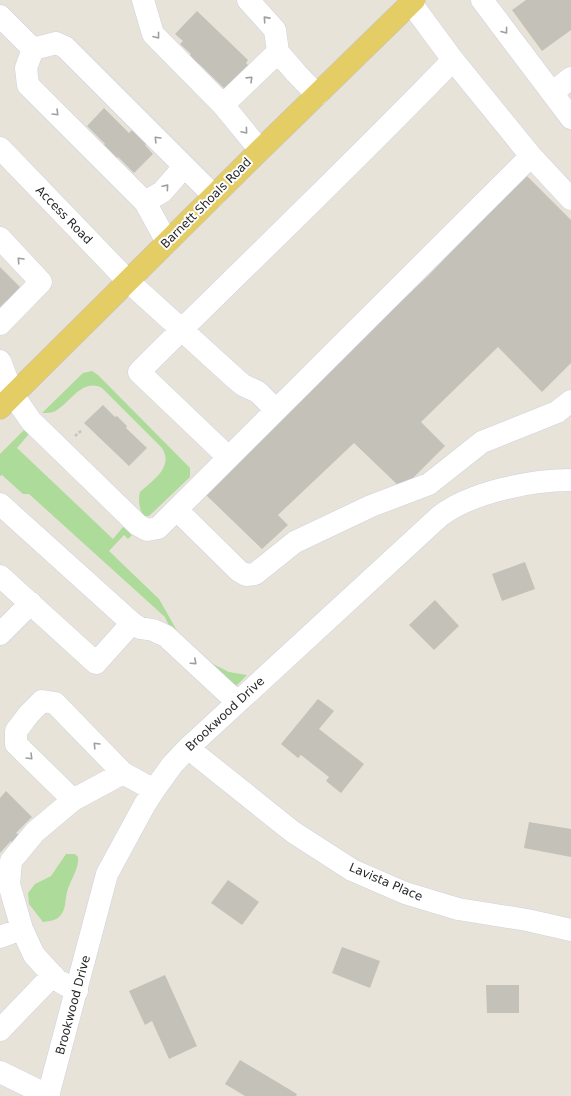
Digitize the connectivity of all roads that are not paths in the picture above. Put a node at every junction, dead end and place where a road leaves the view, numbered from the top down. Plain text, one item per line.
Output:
1 (143, 0) edge
2 (248, 0) edge
3 (482, 0) edge
4 (412, 2) edge
5 (0, 16) edge
6 (33, 49) junction
7 (278, 52) junction
8 (453, 60) junction
9 (571, 78) edge
10 (552, 93) junction
11 (317, 95) junction
12 (223, 105) junction
13 (571, 118) edge
14 (0, 148) edge
15 (260, 150) junction
16 (531, 156) junction
17 (184, 167) junction
18 (214, 196) junction
19 (571, 199) edge
20 (145, 202) junction
21 (0, 238) edge
22 (167, 242) junction
23 (128, 281) junction
24 (0, 324) edge
25 (182, 329) junction
26 (0, 361) edge
27 (571, 401) edge
28 (7, 402) edge
29 (276, 410) junction
30 (228, 457) junction
31 (571, 480) edge
32 (0, 504) edge
33 (177, 510) junction
34 (0, 576) edge
35 (31, 603) junction
36 (132, 623) junction
37 (0, 634) edge
38 (237, 702) junction
39 (188, 748) junction
40 (123, 773) junction
41 (154, 790) junction
42 (73, 800) junction
43 (22, 929) junction
44 (571, 930) edge
45 (0, 937) edge
46 (53, 975) junction
47 (77, 991) junction
48 (0, 1030) edge
49 (0, 1072) edge
50 (48, 1096) edge

1 -> 12 street
7 -> 2 street
3 -> 10 street
4 - 8 street
4 - 11 main road, Barnett Shoals Road
5 - 6 street
17 -> 6 street
6 -> 20 street
7 - 11 street
12 -> 7 street
8 - 16 street
8 - 25 street
9 - 10 street
10 - 13 street
11 - 15 main road, Barnett Shoals Road
12 -> 15 street
14 - 23 street, Access Road
15 - 18 main road, Barnett Shoals Road
16 - 19 street
16 - 29 street
17 - 18 street
20 -> 17 street
18 - 22 main road, Barnett Shoals Road
20 - 22 street
24 -> 21 street
22 - 23 main road, Barnett Shoals Road
23 - 25 street, Access Road
23 - 28 main road, Barnett Shoals Road
25 - 29 street, Access Road
25 - 30 street
26 - 28 street
27 - 33 street
28 - 33 street
29 - 30 street
30 - 33 street
31 - 38 street, Brookwood Drive
32 - 36 street
34 - 35 street
35 - 36 street
35 - 37 street
36 -> 38 street
38 - 39 street, Brookwood Drive
39 - 41 street, Brookwood Drive
39 - 44 street, Lavista Place
40 - 41 street
40 - 42 street
40 -> 42 street
41 - 47 street, Brookwood Drive
42 - 43 street
43 - 45 street
43 - 46 street
46 - 47 street
46 - 48 street
47 - 50 street, Brookwood Drive
49 - 50 street

